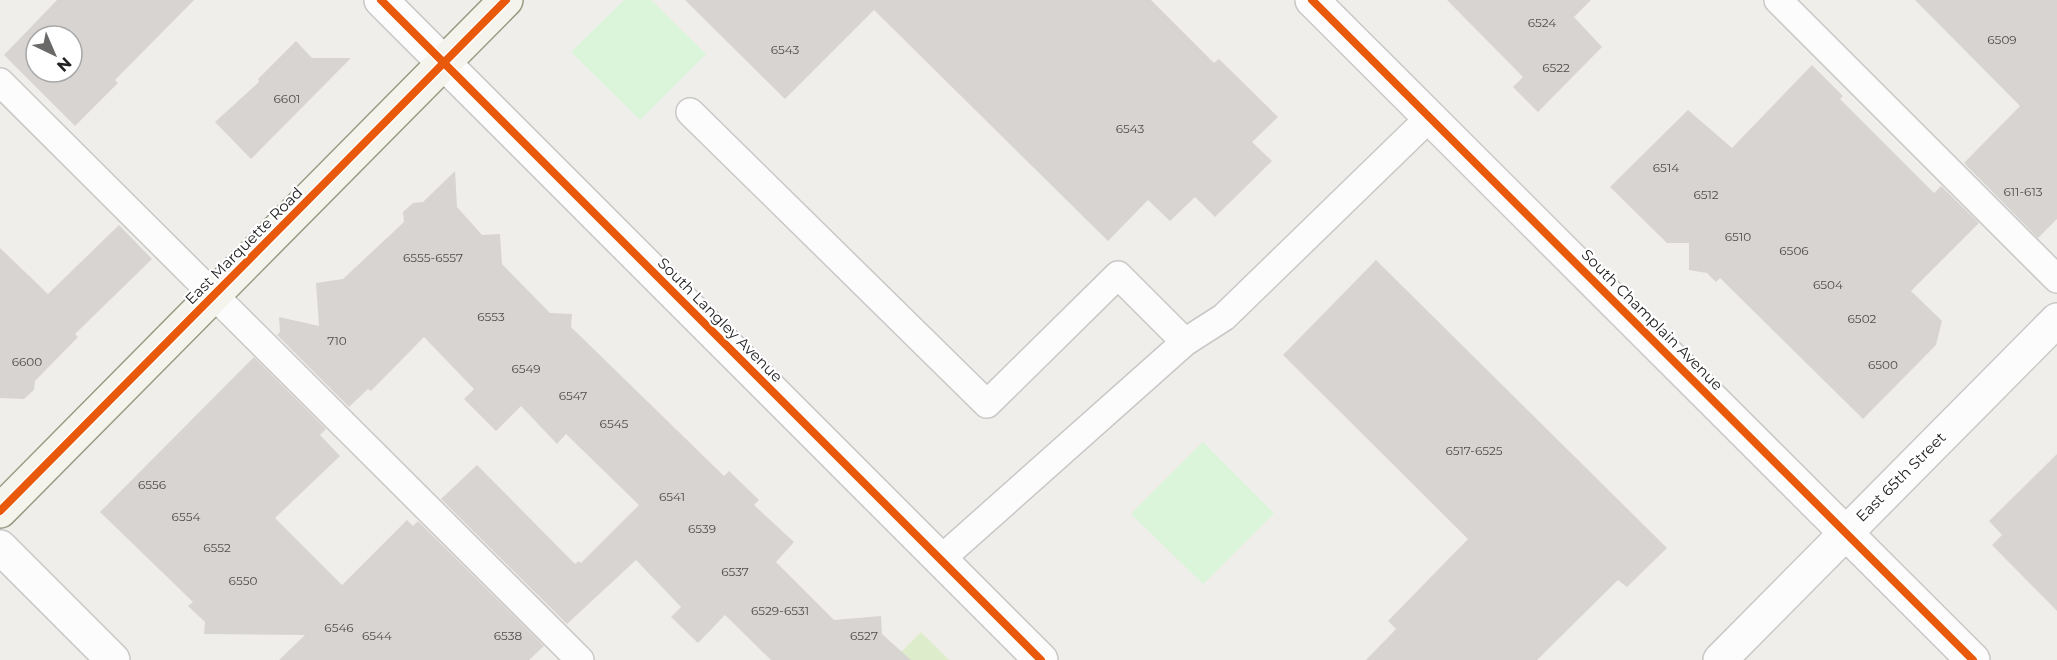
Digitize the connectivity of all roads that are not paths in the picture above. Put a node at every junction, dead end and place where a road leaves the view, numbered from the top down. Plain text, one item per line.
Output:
1 (381, 0) edge
2 (506, 0) edge
3 (1312, 0) edge
4 (1778, 0) edge
5 (444, 63) junction
6 (0, 82) edge
7 (690, 112) dead end
8 (1430, 117) junction
9 (2057, 279) edge
10 (214, 295) junction
11 (2057, 320) edge
12 (1185, 342) junction
13 (0, 511) edge
14 (1846, 533) junction
15 (0, 547) edge
16 (940, 560) junction
17 (113, 660) edge
18 (580, 660) edge
19 (1041, 660) edge
20 (1720, 660) edge
21 (1973, 660) edge

1 - 5 street, South Langley Avenue
2 - 5 street, East Marquette Road
3 - 8 street, South Champlain Avenue
4 - 9 lane
5 - 10 street, East Marquette Road
5 - 16 street, South Langley Avenue
6 - 10 lane
7 - 12 lane
8 - 12 lane
8 - 14 street, South Champlain Avenue
10 - 13 street, East Marquette Road
10 - 18 lane
11 - 14 street, East 65th Street
12 - 16 lane
14 - 20 street, East 65th Street
14 - 21 street, South Champlain Avenue
15 - 17 street
16 - 19 street, South Langley Avenue

